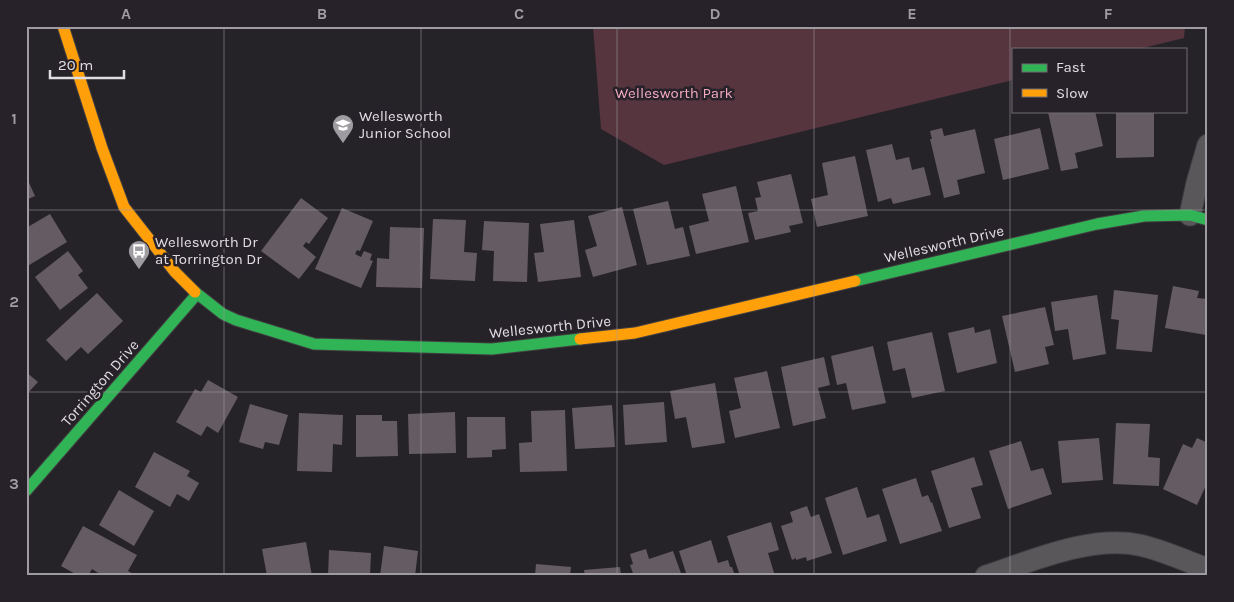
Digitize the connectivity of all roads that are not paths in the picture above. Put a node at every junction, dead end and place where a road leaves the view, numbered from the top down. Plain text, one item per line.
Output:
1 (63, 26) edge
2 (1208, 145) edge
3 (1199, 217) edge
4 (197, 294) junction
5 (26, 491) edge
6 (1208, 570) edge
7 (986, 576) edge

1 - 4 street, Wellesworth Drive
2 - 3 street
3 - 4 street, Wellesworth Drive
4 - 5 street, Torrington Drive
6 - 7 street

